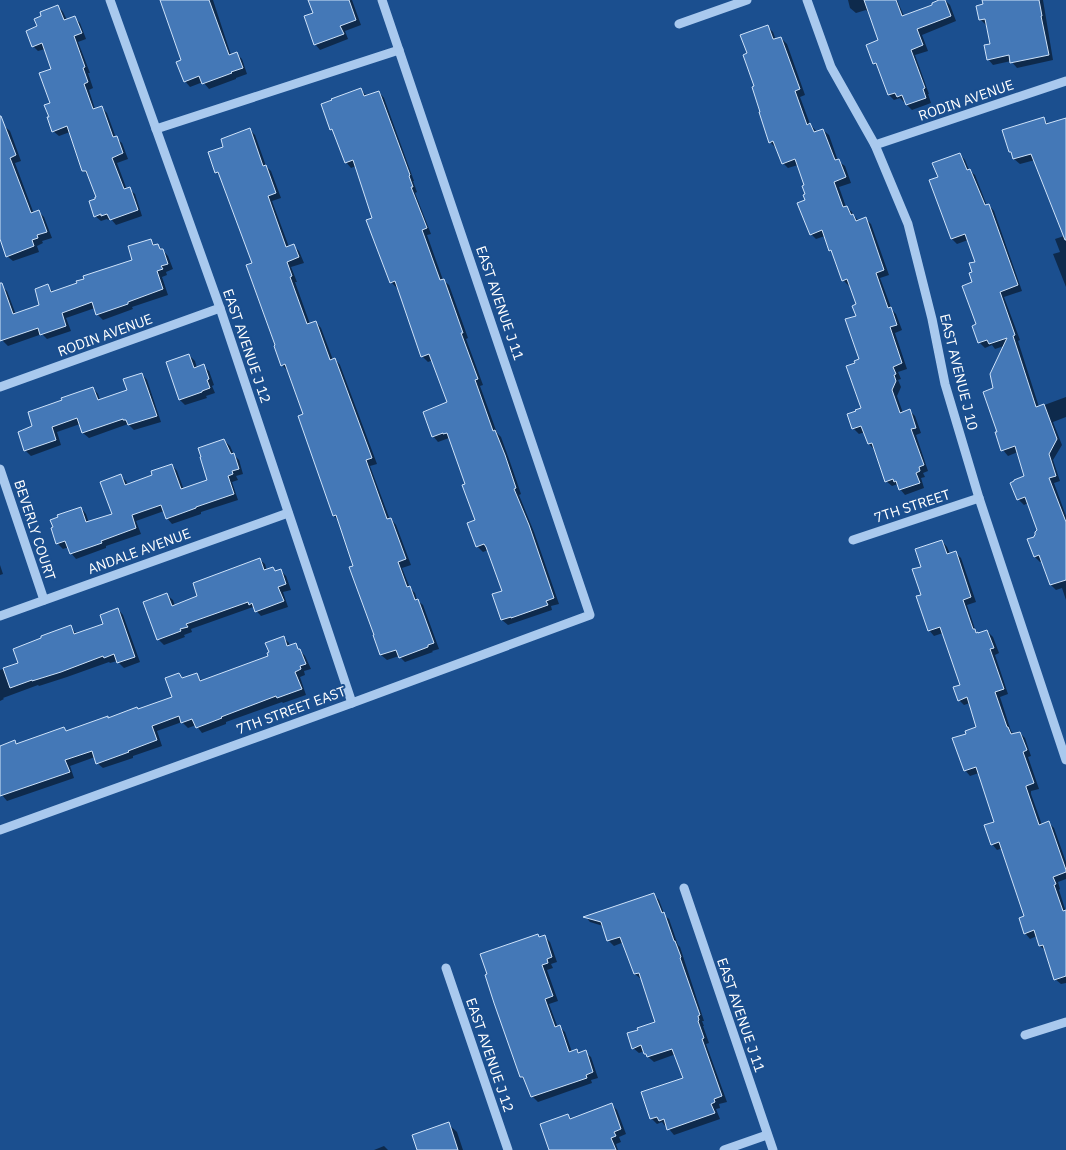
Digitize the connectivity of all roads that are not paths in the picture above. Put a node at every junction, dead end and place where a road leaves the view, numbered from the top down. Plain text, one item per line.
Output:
1 (110, 0) edge
2 (382, 0) edge
3 (747, 0) edge
4 (807, 0) edge
5 (679, 24) dead end
6 (400, 50) junction
7 (1066, 81) edge
8 (156, 129) junction
9 (874, 145) junction
10 (220, 308) junction
11 (0, 387) edge
12 (0, 469) edge
13 (979, 498) junction
14 (288, 513) junction
15 (853, 540) dead end
16 (44, 600) junction
17 (590, 615) joint
18 (0, 616) edge
19 (352, 703) junction
20 (1062, 736) edge
21 (1066, 760) edge
22 (0, 830) edge
23 (684, 888) dead end
24 (446, 968) dead end
25 (1066, 1022) edge
26 (1025, 1034) dead end
27 (768, 1134) junction
28 (508, 1150) edge
29 (724, 1150) edge
30 (773, 1150) edge

1 - 8 street, EAST AVENUE J 12
2 - 6 street, EAST AVENUE J 11
3 - 5 street
4 - 9 street, EAST AVENUE J 10
6 - 8 street
6 - 17 street, EAST AVENUE J 11
7 - 9 street, RODIN AVENUE
8 - 10 street, EAST AVENUE J 12
9 - 13 street, EAST AVENUE J 10
10 - 11 street, RODIN AVENUE
10 - 14 street, EAST AVENUE J 12
12 - 16 street, BEVERLY COURT
13 - 15 street, 7TH STREET
13 - 20 street, EAST AVENUE J 10
14 - 16 street, ANDALE AVENUE
14 - 19 street, EAST AVENUE J 12
16 - 18 street, ANDALE AVENUE
17 - 19 street, 7TH STREET EAST
19 - 22 street, 7TH STREET EAST
20 - 21 street, EAST AVENUE J 10
23 - 27 street, EAST AVENUE J 11
24 - 28 street, EAST AVENUE J 12
25 - 26 street
27 - 29 street
27 - 30 street, EAST AVENUE J 11

